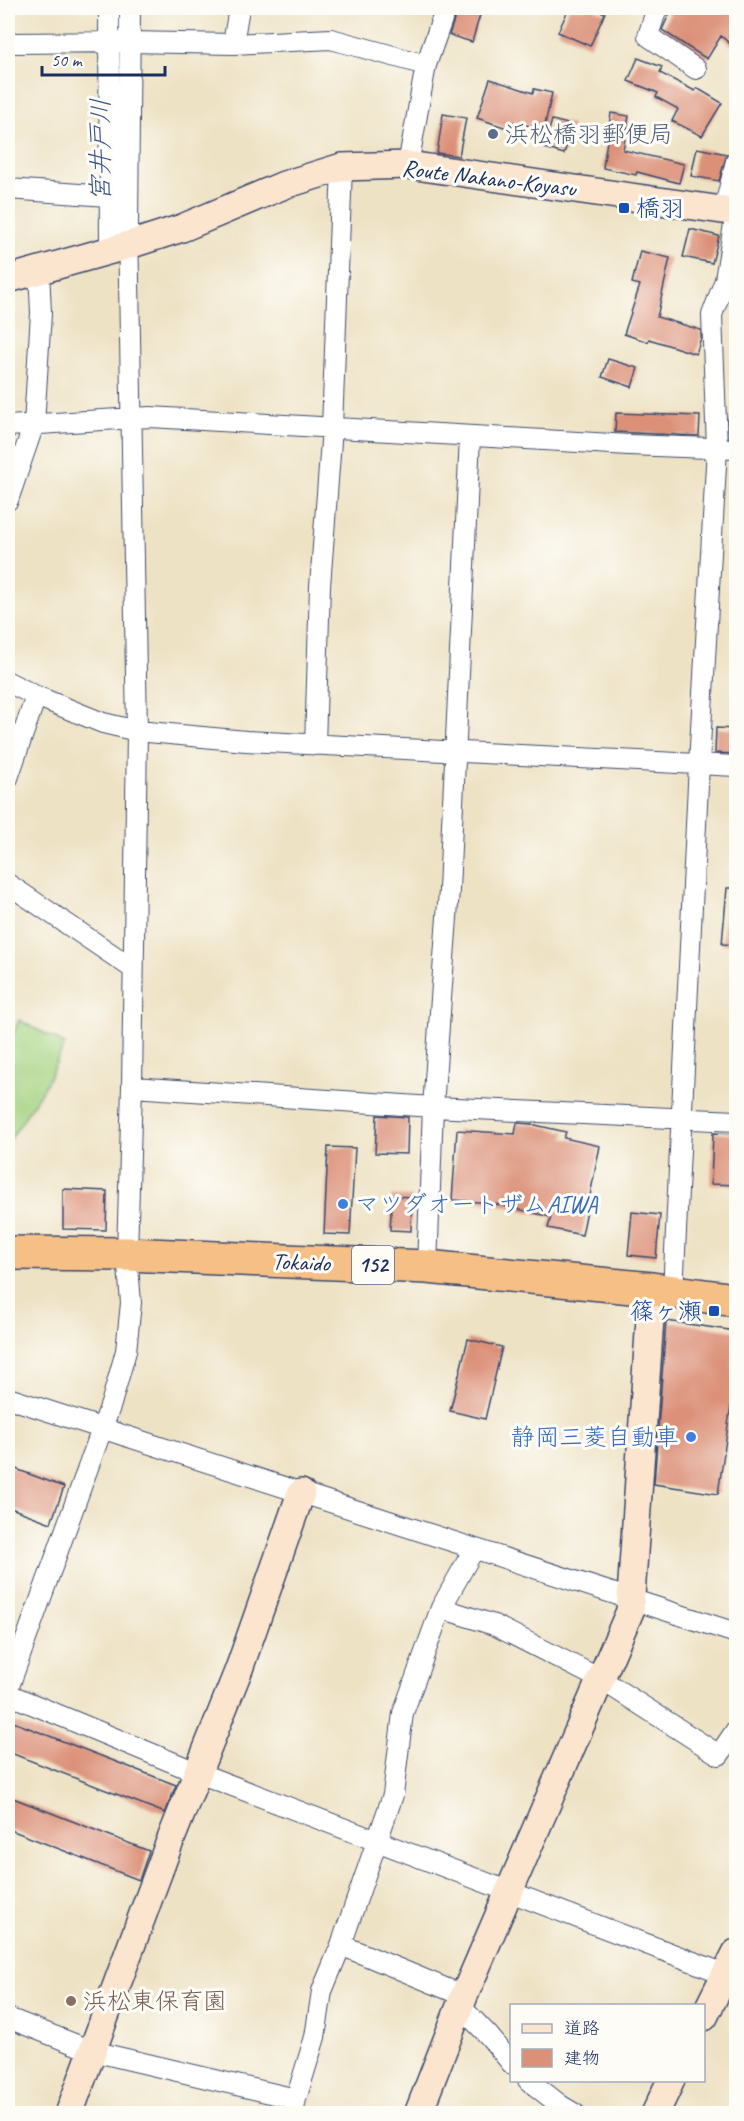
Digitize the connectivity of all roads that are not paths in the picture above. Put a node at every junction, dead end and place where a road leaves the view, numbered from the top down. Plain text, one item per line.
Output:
1 (109, 8) edge
2 (130, 8) edge
3 (239, 8) edge
4 (446, 8) edge
5 (657, 8) edge
6 (120, 42) junction
7 (8, 43) edge
8 (233, 44) junction
9 (426, 65) junction
10 (696, 69) dead end
11 (736, 160) edge
12 (408, 165) junction
13 (342, 167) junction
14 (8, 189) edge
15 (108, 196) junction
16 (732, 212) edge
17 (119, 247) junction
18 (39, 269) junction
19 (8, 279) edge
20 (133, 418) junction
21 (34, 424) junction
22 (8, 426) edge
23 (332, 428) junction
24 (470, 436) junction
25 (717, 448) junction
26 (736, 449) edge
27 (8, 500) edge
28 (8, 682) edge
29 (36, 696) junction
30 (137, 731) junction
31 (315, 745) junction
32 (456, 752) junction
33 (699, 764) junction
34 (736, 766) edge
35 (8, 778) edge
36 (8, 884) edge
37 (132, 968) junction
38 (132, 1087) junction
39 (433, 1107) junction
40 (681, 1119) junction
41 (736, 1121) edge
42 (8, 1253) edge
43 (127, 1254) junction
44 (427, 1267) junction
45 (662, 1291) junction
46 (736, 1300) edge
47 (8, 1398) edge
48 (102, 1427) junction
49 (301, 1493) junction
50 (474, 1549) junction
51 (632, 1598) junction
52 (441, 1608) junction
53 (736, 1633) edge
54 (602, 1680) junction
55 (8, 1689) edge
56 (8, 1694) edge
57 (736, 1730) edge
58 (196, 1772) junction
59 (376, 1839) junction
60 (509, 1890) junction
61 (341, 1945) junction
62 (731, 1963) edge
63 (462, 2001) junction
64 (705, 2015) edge
65 (8, 2018) edge
66 (92, 2051) junction
67 (510, 2062) edge
68 (531, 2082) edge
69 (670, 2082) edge
70 (295, 2106) edge
71 (69, 2114) edge
72 (418, 2114) edge
73 (574, 2114) edge
74 (655, 2114) edge

1 - 6 street
2 - 6 street
3 - 8 street
4 - 9 street
5 - 10 street
6 - 7 street
6 - 8 street
6 - 15 street
6 - 17 street
8 - 9 street
9 - 12 street
11 - 16 street
12 - 13 street, Route Nakano-Koyasu
12 - 16 street, Route Nakano-Koyasu
13 - 17 street, Route Nakano-Koyasu
13 - 23 street
14 - 15 street
15 - 17 street
16 - 25 street
17 - 18 street, Route Nakano-Koyasu
17 - 20 street
18 - 19 street, Route Nakano-Koyasu
18 - 21 street
20 - 21 street
20 - 23 street
20 - 30 street
21 - 22 street
21 - 27 street
23 - 24 street
23 - 31 street
24 - 25 street
24 - 32 street
25 - 26 street
25 - 33 street
28 - 29 street
29 - 30 street
29 - 35 street
30 - 31 street
30 - 37 street
31 - 32 street
32 - 33 street
32 - 39 street
33 - 34 street
33 - 40 street
36 - 37 street
37 - 38 street
38 - 39 street
38 - 43 street
39 - 40 street
39 - 44 street
40 - 41 street
40 - 45 street
42 - 43 highway, Tokaido / 152
43 - 44 highway, Tokaido / 152
43 - 48 street
44 - 45 highway, Tokaido / 152
45 - 46 highway, Tokaido / 152
45 - 51 street
47 - 48 street
48 - 49 street
48 - 55 street
49 - 50 street
49 - 58 street
50 - 51 street
50 - 52 street
51 - 53 street
51 - 54 street
52 - 54 street
52 - 59 street
54 - 57 street
54 - 60 street
56 - 58 street
58 - 59 street
58 - 66 street
59 - 60 street
59 - 61 street
60 - 62 street
60 - 63 street
61 - 63 street
61 - 70 street
62 - 64 street
63 - 67 street
63 - 72 street
65 - 66 street
66 - 70 street
66 - 71 street
68 - 73 street
69 - 74 street

